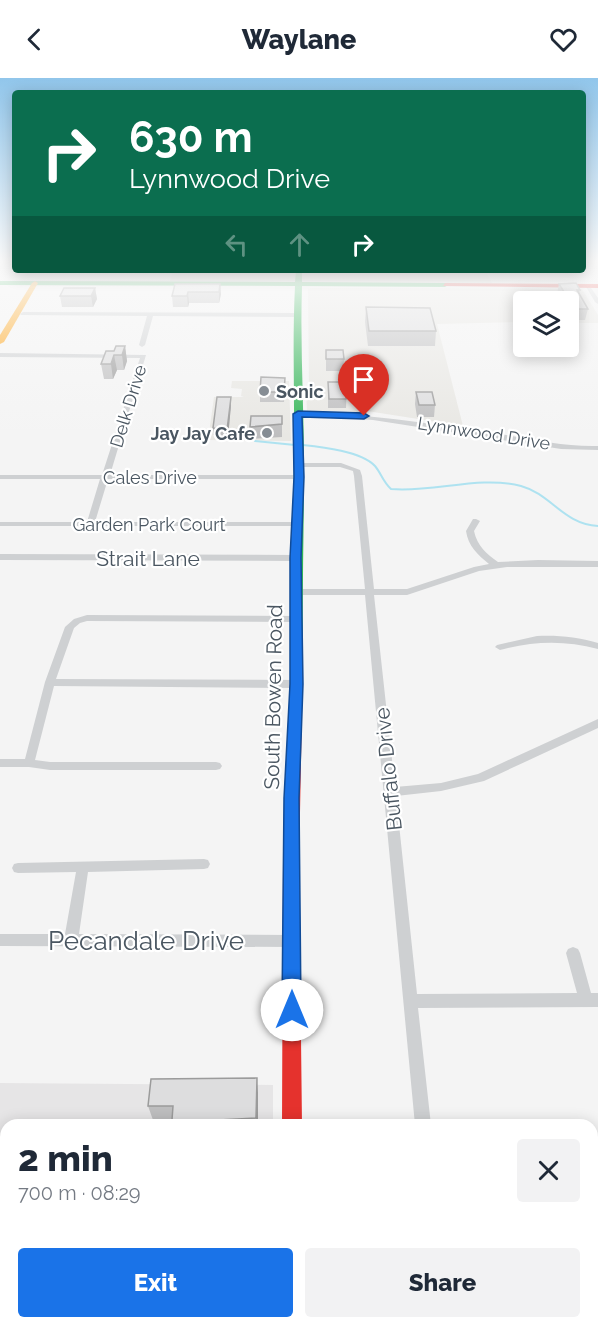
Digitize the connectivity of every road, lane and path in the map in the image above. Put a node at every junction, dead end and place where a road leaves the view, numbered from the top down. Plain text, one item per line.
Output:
1 (11, 320) edge
2 (149, 320) edge
3 (296, 320) edge
4 (2, 335) edge
5 (142, 345) dead end
6 (0, 355) edge
7 (298, 414) junction
8 (598, 448) edge
9 (299, 459) junction
10 (0, 477) edge
11 (105, 477) junction
12 (476, 521) dead end
13 (0, 524) edge
14 (90, 524) junction
15 (298, 524) junction
16 (0, 557) edge
17 (296, 558) junction
18 (598, 564) edge
19 (497, 566) junction
20 (296, 592) junction
21 (370, 592) junction
22 (298, 619) junction
23 (598, 646) edge
24 (500, 647) dead end
25 (50, 682) junction
26 (297, 684) junction
27 (598, 723) edge
28 (0, 763) edge
29 (29, 763) junction
30 (216, 766) dead end
31 (390, 792) junction
32 (204, 864) dead end
33 (83, 867) junction
34 (18, 868) dead end
35 (0, 940) edge
36 (71, 940) junction
37 (291, 941) junction
38 (573, 953) dead end
39 (592, 1000) edge
40 (410, 1001) junction
41 (292, 1119) edge
42 (422, 1119) edge

1 - 4 main road
2 - 5 street
3 - 7 main road, South Bowen Road
6 - 11 street, Delk Drive
7 - 8 street, Lynnwood Drive
7 - 9 main road, South Bowen Road
9 - 11 street, Cales Drive
9 - 15 main road, South Bowen Road
9 - 21 street, Buffalo Drive
10 - 11 street, Cales Drive
11 - 14 street, Delk Drive
12 - 19 street
13 - 14 street, Garden Park Court
14 - 15 street, Garden Park Court
15 - 17 main road, South Bowen Road
16 - 17 street, Strait Lane
17 - 20 main road, South Bowen Road
18 - 19 street
19 - 21 street
20 - 21 street
20 - 22 main road, South Bowen Road
21 - 31 street, Buffalo Drive
22 - 25 street
22 - 26 main road, South Bowen Road
23 - 24 street
25 - 26 street
25 - 29 street
26 - 37 main road, South Bowen Road
27 - 31 street
28 - 29 street
29 - 30 street
31 - 40 street, Buffalo Drive
32 - 33 street
33 - 34 street
33 - 36 street
35 - 36 street, Pecandale Drive
36 - 37 street, Pecandale Drive
37 - 41 main road, South Bowen Road
38 - 39 street
39 - 40 street
40 - 42 street, Buffalo Drive

